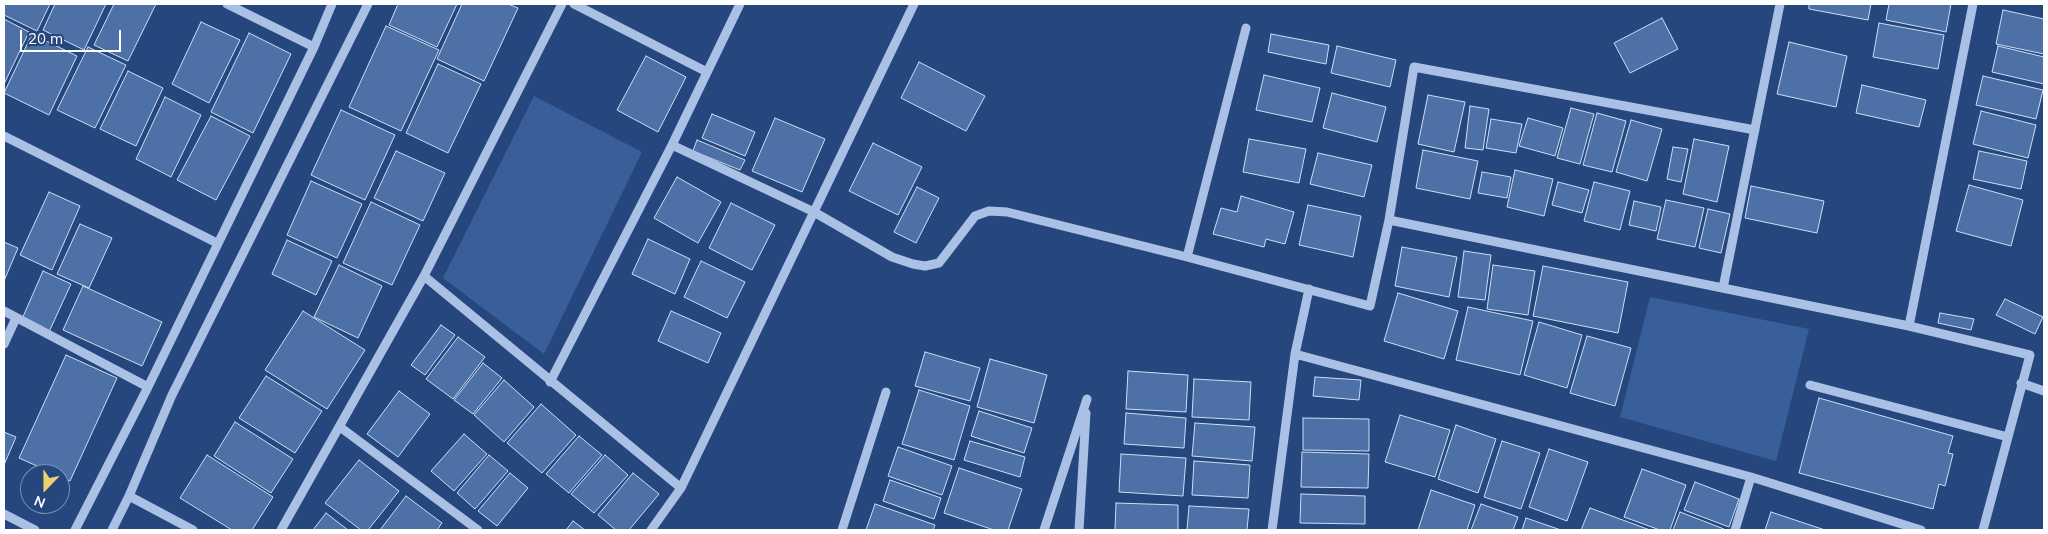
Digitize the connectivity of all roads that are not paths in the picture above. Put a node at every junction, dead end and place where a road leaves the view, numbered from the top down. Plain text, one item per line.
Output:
1 (227, 4) edge
2 (332, 4) edge
3 (368, 4) edge
4 (562, 4) edge
5 (574, 4) edge
6 (740, 4) edge
7 (914, 4) edge
8 (1780, 4) edge
9 (1973, 4) edge
10 (1246, 28) dead end
11 (314, 47) junction
12 (707, 72) junction
13 (1755, 130) junction
14 (4, 136) edge
15 (672, 145) junction
16 (814, 212) junction
17 (1389, 220) junction
18 (217, 243) junction
19 (1187, 257) junction
20 (424, 276) junction
21 (1723, 288) junction
22 (1309, 290) junction
23 (4, 311) edge
24 (16, 318) junction
25 (1909, 326) junction
26 (4, 344) edge
27 (1295, 354) junction
28 (550, 382) junction
29 (2021, 383) junction
30 (1810, 385) dead end
31 (148, 387) junction
32 (2044, 390) edge
33 (886, 392) dead end
34 (340, 427) junction
35 (2008, 437) junction
36 (1752, 477) junction
37 (681, 488) junction
38 (129, 496) junction
39 (4, 514) edge
40 (35, 530) edge
41 (75, 530) edge
42 (112, 530) edge
43 (192, 530) edge
44 (281, 530) edge
45 (478, 530) edge
46 (651, 530) edge
47 (842, 530) edge
48 (1044, 530) edge
49 (1079, 530) edge
50 (1272, 530) edge
51 (1735, 530) edge
52 (1921, 530) edge
53 (1983, 530) edge

1 - 11 street
2 - 11 street
3 - 38 street
4 - 20 street
5 - 12 street
6 - 12 street
7 - 16 street
8 - 13 street
9 - 25 street
10 - 19 street
11 - 18 street
12 - 15 street
13 - 17 street
13 - 21 street
14 - 18 street
15 - 16 street
15 - 28 street
16 - 19 street
16 - 37 street
17 - 21 street
17 - 22 street
18 - 31 street
19 - 22 street
20 - 28 street
20 - 34 street
21 - 25 street
22 - 27 street
23 - 24 street
24 - 26 street
24 - 31 street
25 - 29 street
27 - 36 street
27 - 50 street
28 - 37 street
29 - 32 street
29 - 35 street
30 - 35 street
31 - 41 street
33 - 47 street
34 - 44 street
34 - 45 street
35 - 53 street
36 - 51 street
36 - 52 street
37 - 46 street
38 - 42 street
38 - 43 street
39 - 40 street
48 - 49 street

